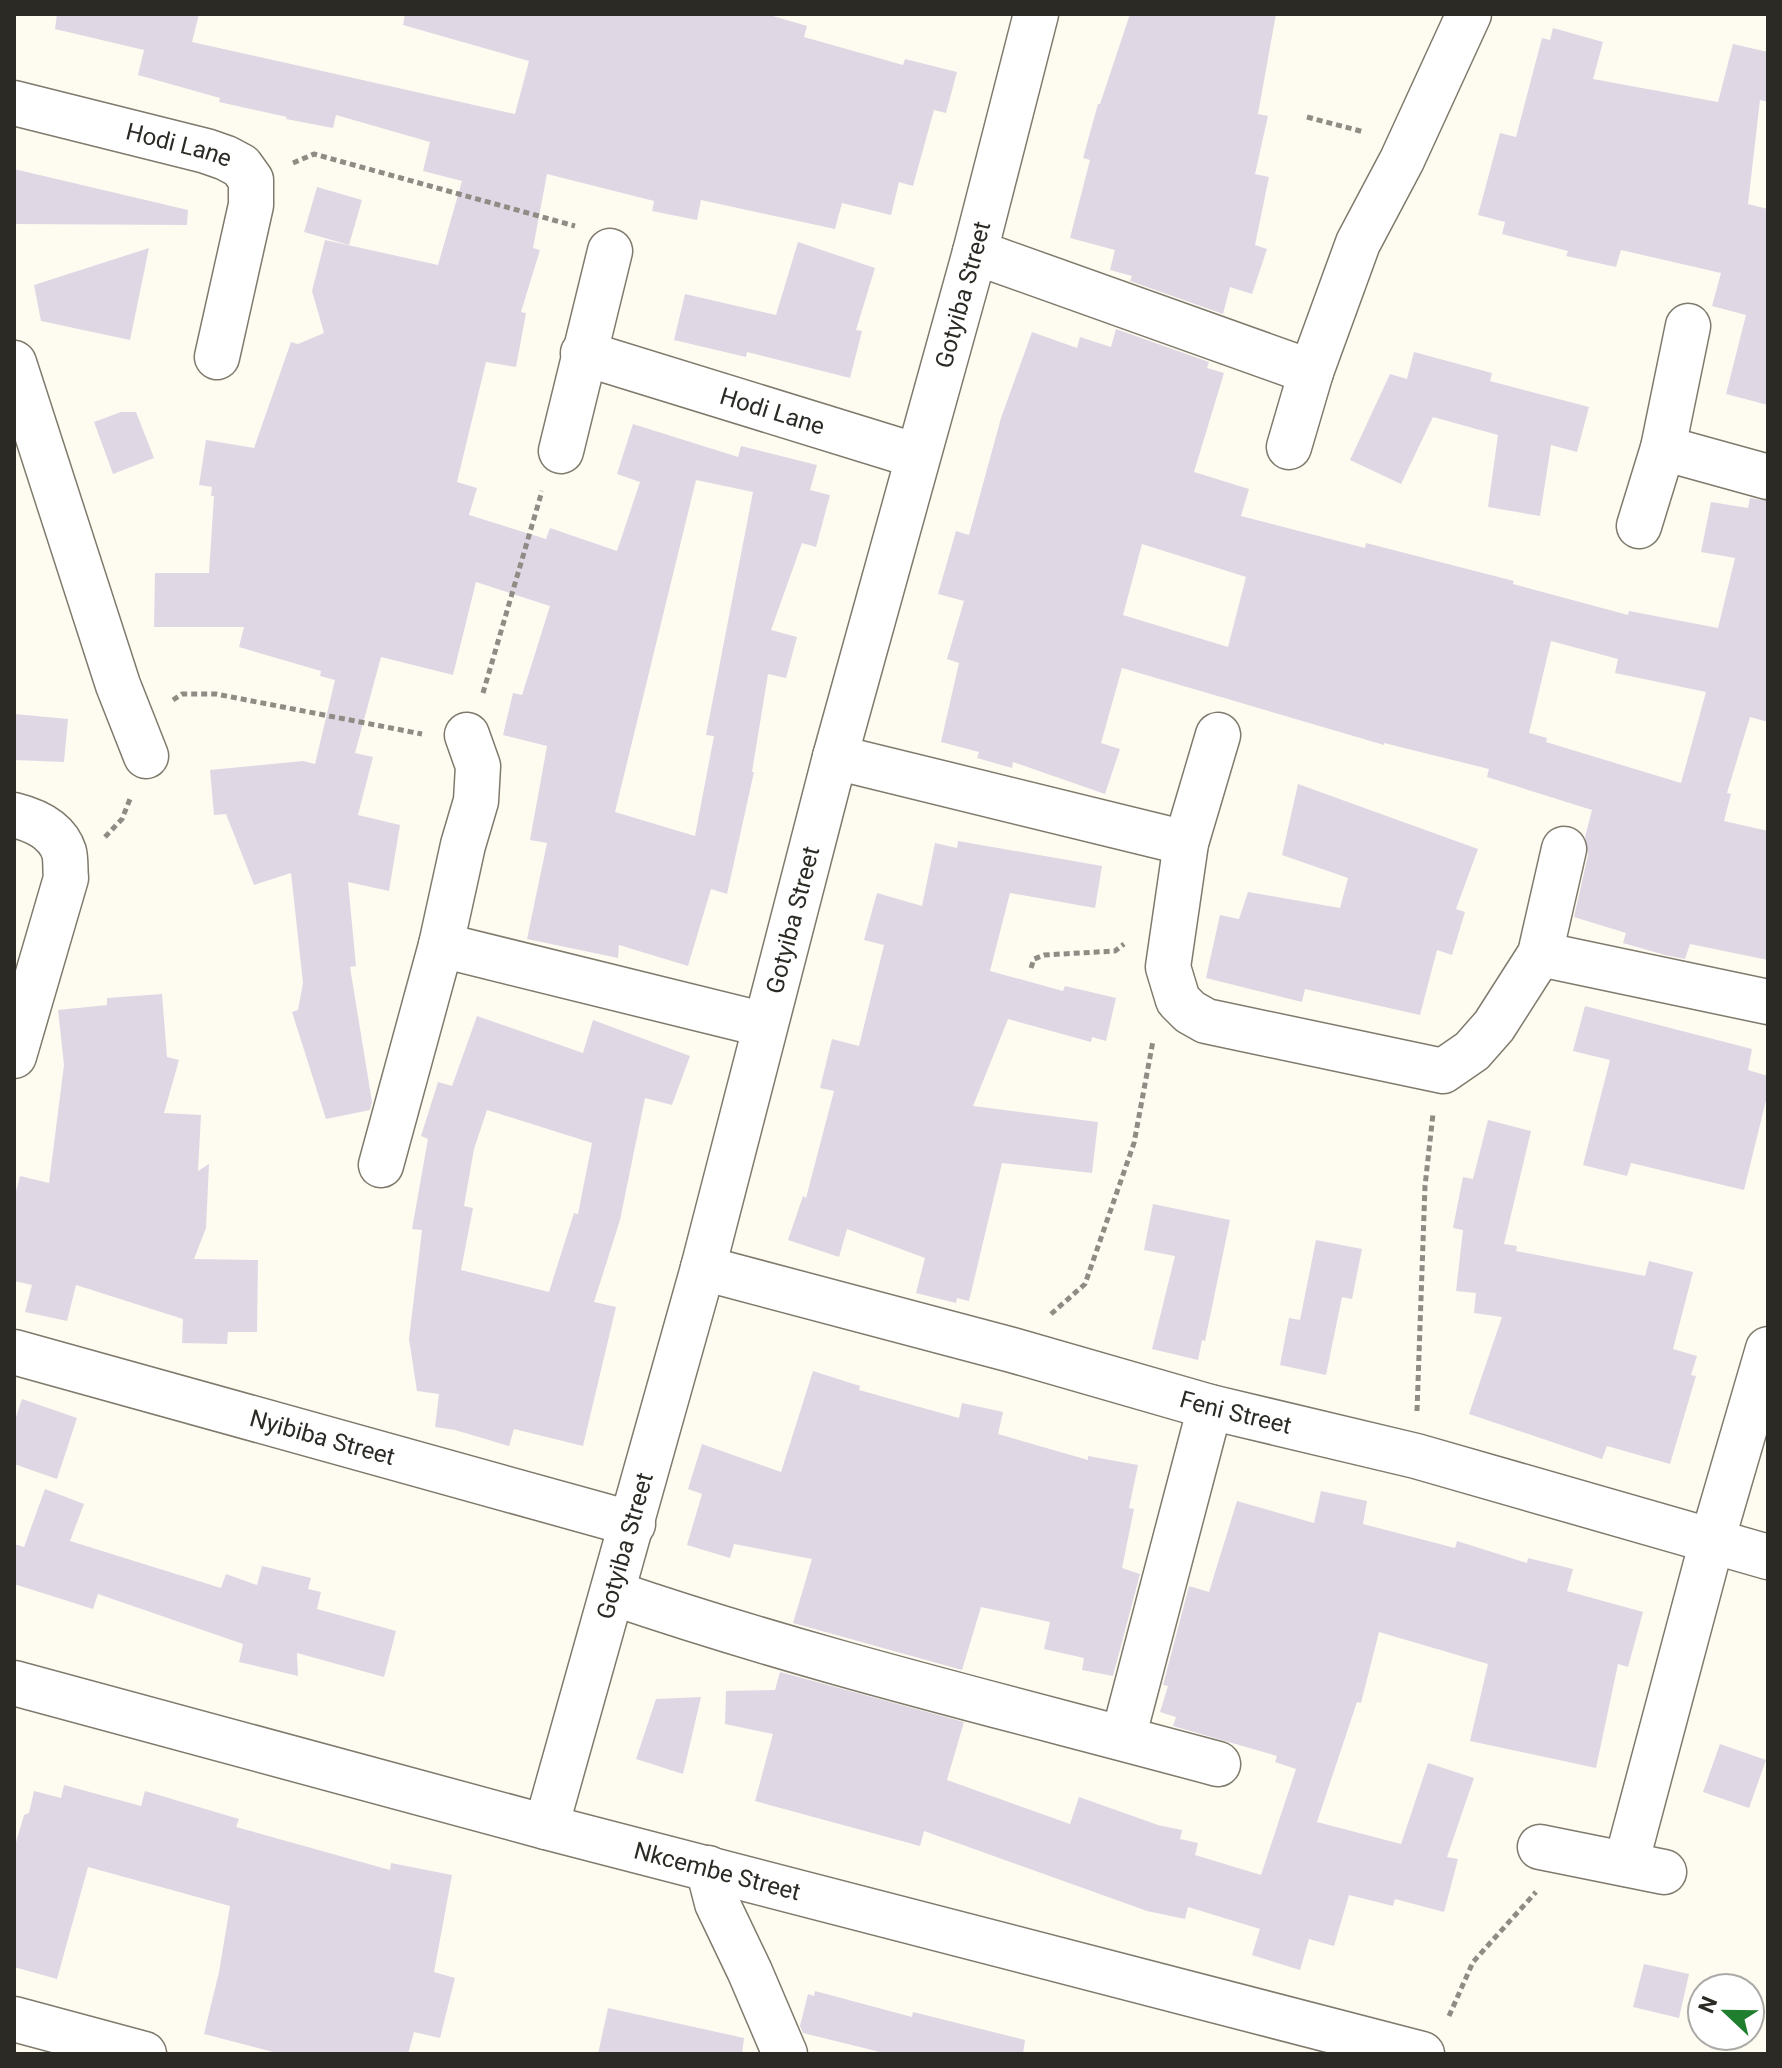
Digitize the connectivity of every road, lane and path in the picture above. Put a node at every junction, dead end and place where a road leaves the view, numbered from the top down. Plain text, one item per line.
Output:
1 (1469, 14) edge
2 (1032, 15) edge
3 (14, 103) edge
4 (1307, 117) dead end
5 (1407, 150) junction
6 (251, 180) junction
7 (610, 251) joint
8 (975, 252) junction
9 (1688, 326) dead end
10 (583, 353) junction
11 (217, 357) dead end
12 (14, 363) edge
13 (1311, 372) junction
14 (1289, 447) dead end
15 (1663, 448) junction
16 (561, 451) joint
17 (917, 456) junction
18 (1768, 477) edge
19 (1639, 526) dead end
20 (467, 735) junction
21 (1218, 735) dead end
22 (146, 756) junction
23 (835, 757) junction
24 (14, 815) edge
25 (1186, 843) junction
26 (1564, 849) dead end
27 (66, 878) junction
28 (1172, 936) junction
29 (441, 945) junction
30 (1540, 954) junction
31 (1031, 968) dead end
32 (1768, 1002) edge
33 (765, 1025) junction
34 (1154, 1040) dead end
35 (14, 1056) edge
36 (1443, 1071) junction
37 (381, 1165) dead end
38 (703, 1268) junction
39 (1768, 1349) edge
40 (1012, 1350) junction
41 (14, 1352) edge
42 (1210, 1407) junction
43 (1416, 1456) junction
44 (633, 1524) junction
45 (1712, 1541) junction
46 (1768, 1557) edge
47 (613, 1593) junction
48 (14, 1683) edge
49 (1123, 1738) junction
50 (1218, 1764) dead end
51 (546, 1827) junction
52 (1557, 1851) joint
53 (708, 1868) junction
54 (14, 2019) edge
55 (1433, 2041) edge
56 (144, 2054) edge
57 (785, 2054) edge

1 - 5 street
2 - 8 street, Gotyiba Street
3 - 6 street, Hodi Lane
4 - 5 path
5 - 13 street
6 - 7 path
6 - 11 street, Hodi Lane
7 - 10 street
8 - 13 street
8 - 17 street, Gotyiba Street
9 - 15 street
10 - 16 street
10 - 17 street, Hodi Lane
12 - 22 street
13 - 14 street
15 - 18 street
15 - 19 street
16 - 20 path
17 - 23 street, Gotyiba Street
20 - 22 path
20 - 29 street
21 - 25 street
22 - 27 path
23 - 25 street
23 - 33 street, Gotyiba Street
24 - 27 street
25 - 28 street
26 - 30 street
27 - 35 street
28 - 31 path
28 - 36 street
29 - 33 street
29 - 37 street
30 - 32 street
30 - 36 street
33 - 38 street, Gotyiba Street
34 - 40 path
36 - 43 path
38 - 40 street, Feni Street
38 - 44 street, Gotyiba Street
39 - 45 street
40 - 42 street, Feni Street
41 - 44 street, Nyibiba Street
42 - 43 street, Feni Street
42 - 49 street
43 - 45 street, Feni Street
44 - 47 street, Gotyiba Street
45 - 46 street, Feni Street
45 - 52 street
47 - 49 street
47 - 51 street, Gotyiba Street
48 - 51 street, Nkcembe Street
49 - 50 street
51 - 53 street, Nkcembe Street
52 - 55 path
53 - 55 street, Nkcembe Street
53 - 57 street
54 - 56 street

